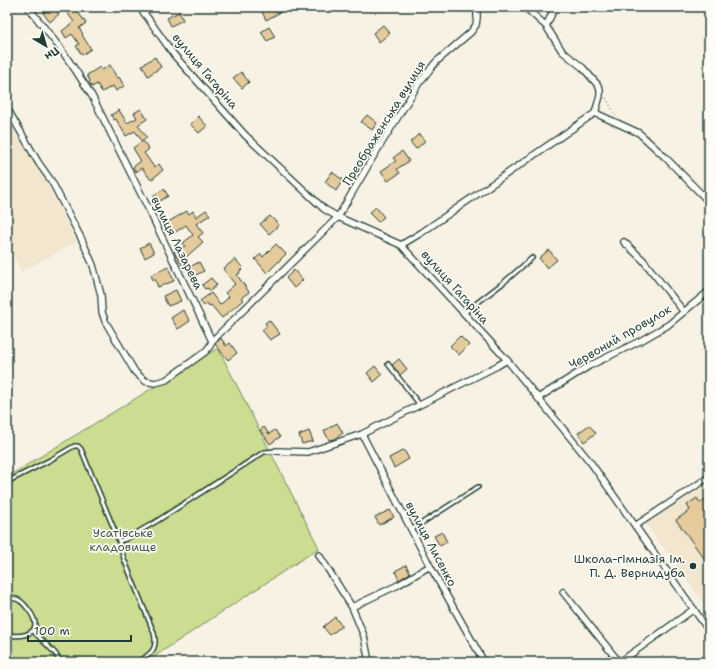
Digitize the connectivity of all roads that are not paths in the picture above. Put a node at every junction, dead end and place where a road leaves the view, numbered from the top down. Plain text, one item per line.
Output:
1 (28, 7) edge
2 (139, 7) edge
3 (477, 7) edge
4 (525, 7) edge
5 (555, 7) edge
6 (546, 26) junction
7 (7, 108) edge
8 (595, 113) junction
9 (709, 202) edge
10 (338, 217) junction
11 (624, 242) dead end
12 (401, 245) junction
13 (532, 258) dead end
14 (709, 291) edge
15 (684, 312) junction
16 (464, 313) junction
17 (212, 341) junction
18 (507, 360) junction
19 (388, 364) dead end
20 (538, 398) junction
21 (420, 405) junction
22 (362, 434) junction
23 (276, 451) joint
24 (709, 477) edge
25 (7, 482) edge
26 (478, 487) dead end
27 (635, 526) junction
28 (411, 530) junction
29 (120, 541) junction
30 (319, 556) dead end
31 (430, 566) junction
32 (563, 592) dead end
33 (7, 599) edge
34 (352, 607) junction
35 (694, 609) junction
36 (33, 631) junction
37 (709, 631) edge
38 (7, 635) edge
39 (60, 662) edge
40 (139, 662) edge
41 (369, 662) edge
42 (484, 662) edge
43 (620, 662) edge

1 - 17 street, вулиця Лазарева
2 - 10 street, вулиця Гагаріна
3 - 10 street, Преображенська вулиця
4 - 6 street
5 - 6 street
6 - 8 street
7 - 17 street
8 - 9 street
8 - 12 street
10 - 12 street, вулиця Гагаріна
10 - 17 street
11 - 15 street
12 - 16 street, вулиця Гагаріна
13 - 16 lane
14 - 15 street, Червоний провулок
15 - 20 street, Червоний провулок
16 - 18 street, вулиця Гагаріна
18 - 20 street, вулиця Гагаріна
18 - 21 street
19 - 21 lane
20 - 27 street, вулиця Гагаріна
21 - 22 street
22 - 23 street
22 - 28 street, вулиця Лисенко
23 - 29 lane
24 - 27 street
25 - 29 lane
26 - 28 lane
27 - 35 street, вулиця Гагаріна
28 - 31 street, вулиця Лисенко
29 - 40 lane
30 - 34 street
31 - 34 street
31 - 42 street, вулиця Лисенко
32 - 43 street
33 - 36 lane
34 - 41 street
35 - 37 street, вулиця Гагаріна
35 - 43 street
36 - 38 lane
36 - 39 lane

